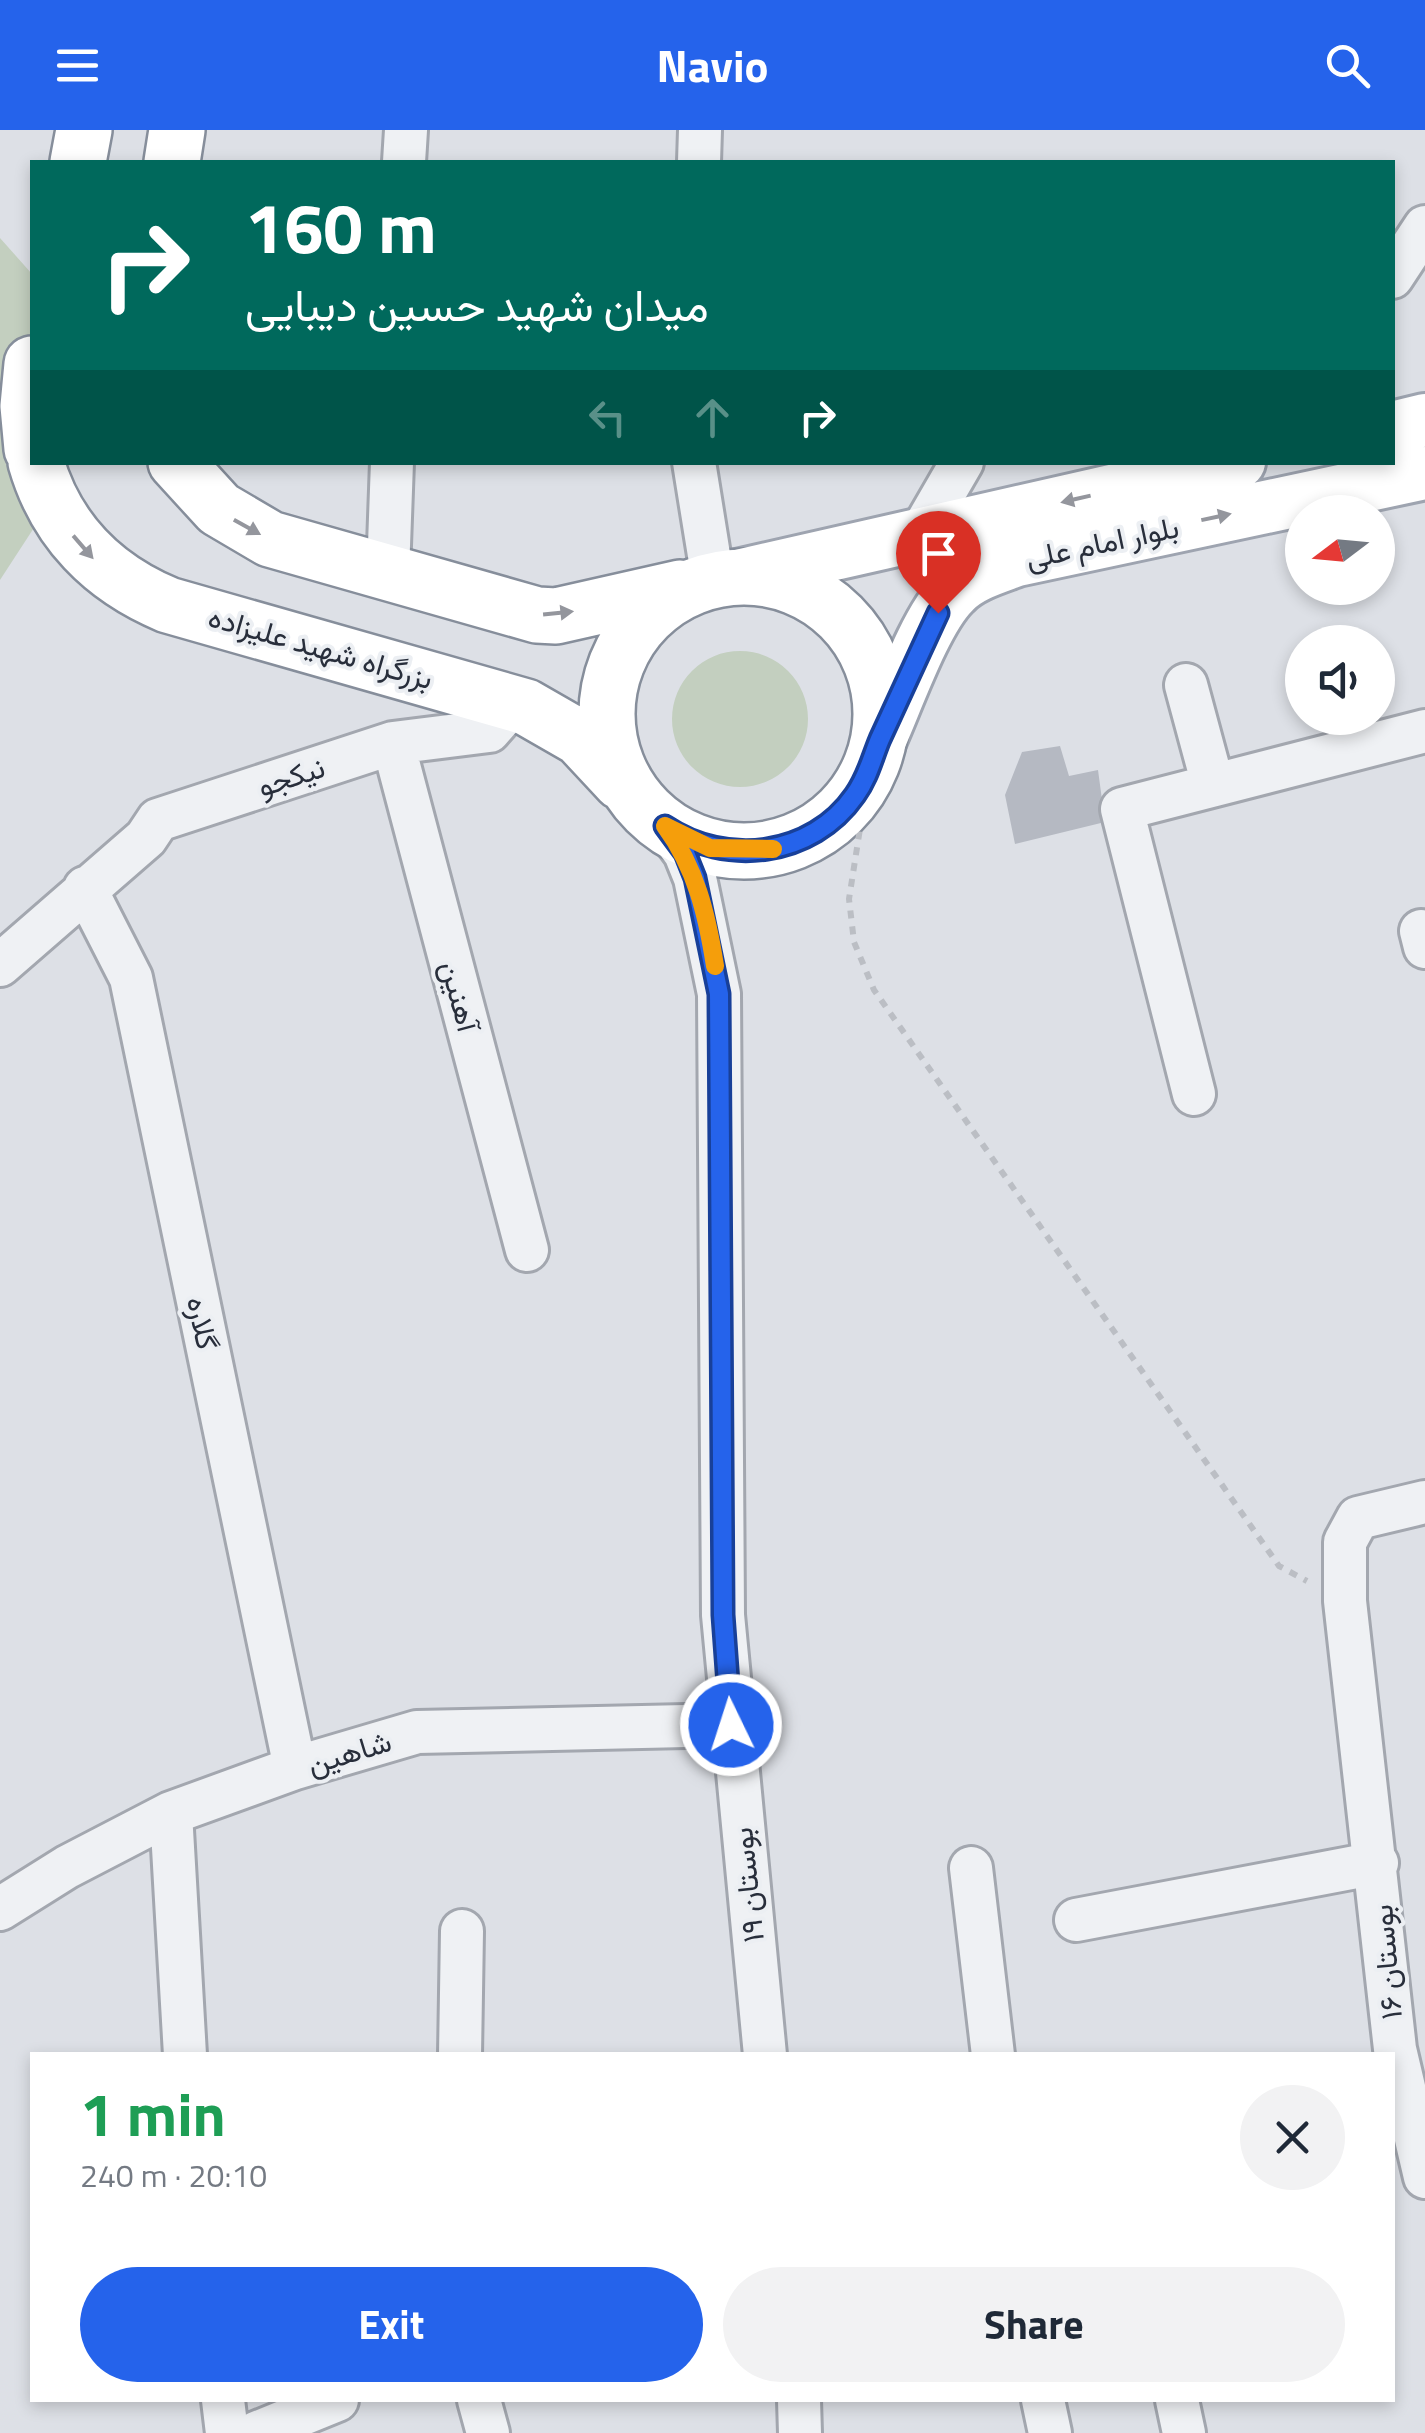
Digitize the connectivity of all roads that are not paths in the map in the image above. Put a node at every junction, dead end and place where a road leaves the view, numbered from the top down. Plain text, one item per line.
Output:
1 (84, 130) edge
2 (176, 130) edge
3 (406, 130) edge
4 (700, 130) edge
5 (78, 160) edge
6 (172, 160) edge
7 (404, 160) edge
8 (699, 160) edge
9 (1425, 227) edge
10 (1395, 272) edge
11 (30, 385) edge
12 (1425, 420) edge
13 (1395, 427) edge
14 (30, 428) edge
15 (37, 465) edge
16 (178, 465) edge
17 (392, 465) edge
18 (695, 465) edge
19 (960, 465) edge
20 (1226, 465) edge
21 (1425, 472) edge
22 (918, 538) junction
23 (388, 573) junction
24 (717, 580) junction
25 (1186, 685) dead end
26 (508, 700) junction
27 (1425, 731) edge
28 (393, 743) junction
29 (873, 759) junction
30 (1212, 785) junction
31 (651, 813) junction
32 (85, 888) junction
33 (0, 965) edge
34 (1194, 1094) dead end
35 (526, 1250) dead end
36 (1425, 1502) edge
37 (731, 1725) junction
38 (296, 1768) junction
39 (171, 1813) junction
40 (1377, 1862) junction
41 (970, 1868) dead end
42 (0, 1909) edge
43 (1076, 1920) dead end
44 (462, 1931) dead end
45 (186, 2052) edge
46 (460, 2052) edge
47 (765, 2052) edge
48 (993, 2052) edge
49 (1385, 2052) edge
50 (1395, 2083) edge
51 (1425, 2177) edge
52 (223, 2402) edge
53 (332, 2402) edge
54 (480, 2402) edge
55 (798, 2402) edge
56 (1043, 2402) edge
57 (1177, 2402) edge
58 (227, 2433) edge
59 (256, 2433) edge
60 (488, 2433) edge
61 (800, 2433) edge
62 (1050, 2433) edge
63 (1184, 2433) edge

1 - 5 highway
2 - 6 highway
3 - 7 street
4 - 8 street
9 - 10 street
11 - 14 highway
12 - 13 main road
15 -> 26 highway, بزرگراه شهید علیزاده
16 -> 23 highway
17 - 23 street
18 - 24 street
19 - 22 street
20 -> 22 main road, بلوار امام علی
29 -> 21 main road, بلوار امام علی
22 - 24 main road, بلوار امام علی
23 -> 24 highway
24 - 29 highway
24 - 31 highway
25 - 30 street
26 - 28 street, نیکجو
26 - 31 highway, بزرگراه شهید علیزاده
27 - 30 street
28 - 32 street, نیکجو
28 - 35 street, آهنین
29 - 31 highway
30 - 34 street
31 - 37 street, بوستان ۱۹
32 - 33 street, نیکجو
32 - 38 street, گلاره
36 - 40 street, بوستان ۱۶
37 - 38 street, شاهین
37 - 47 street, بوستان ۱۹
38 - 39 street, شاهین
39 - 42 street, شاهین
39 - 45 street
40 - 43 street
40 - 49 street, بوستان ۱۶
41 - 48 street
44 - 46 street
50 - 51 street, بوستان ۱۶
52 - 58 street
53 - 59 street
54 - 60 street
55 - 61 street
56 - 62 street
57 - 63 street

